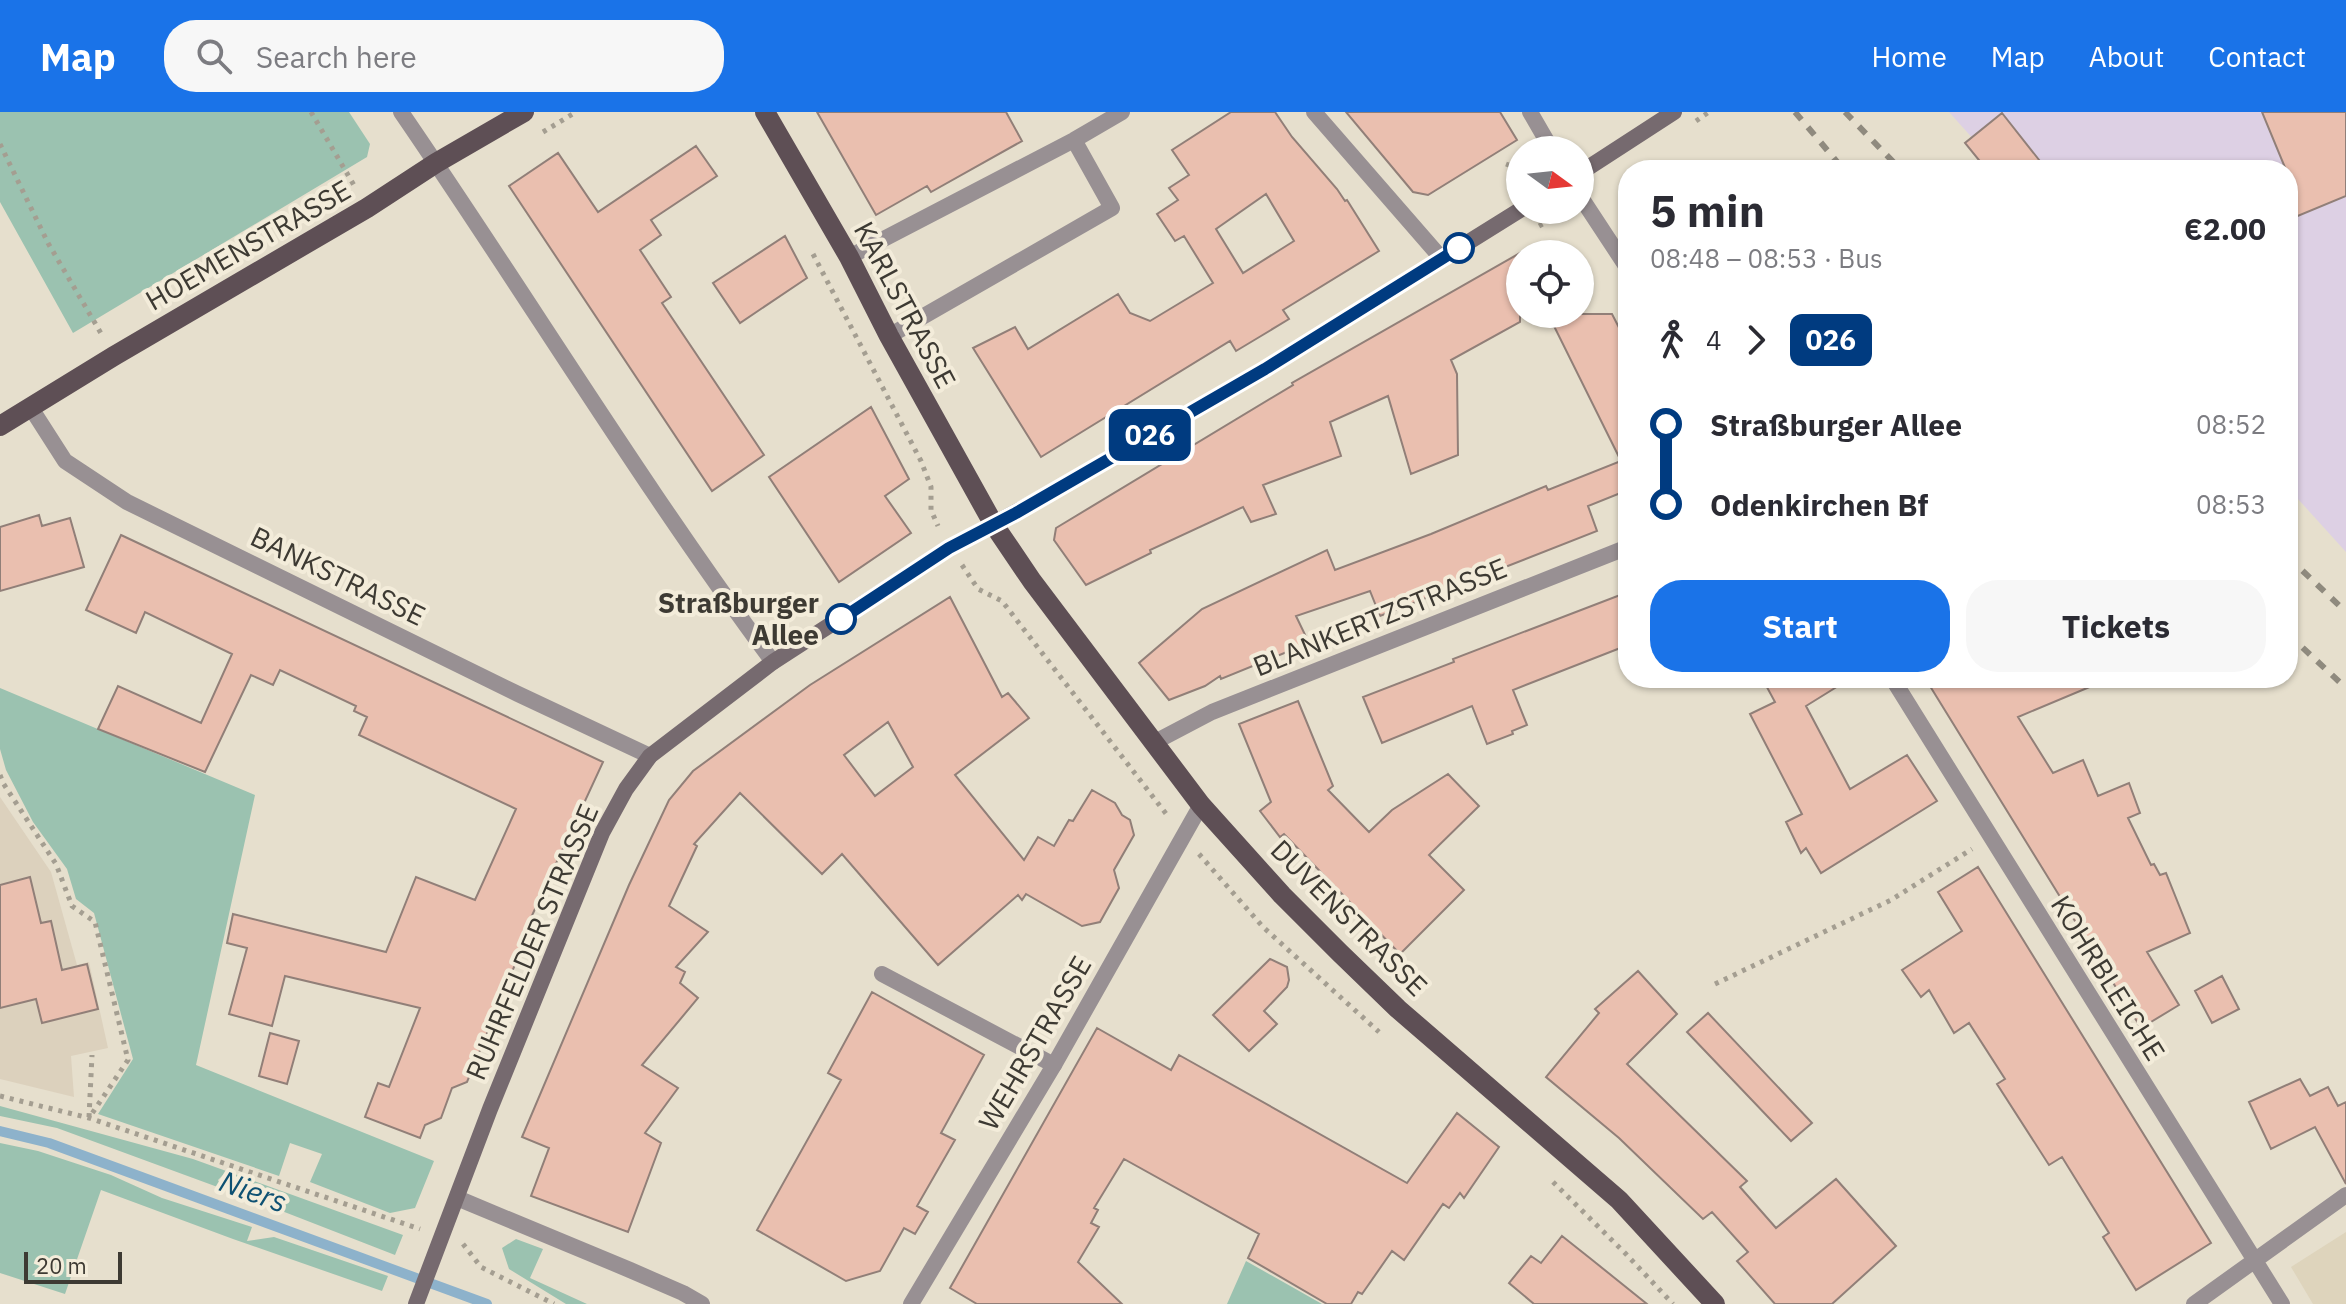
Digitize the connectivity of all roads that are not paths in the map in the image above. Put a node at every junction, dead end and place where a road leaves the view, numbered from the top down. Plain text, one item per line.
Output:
1 (401, 112) edge
2 (524, 112) edge
3 (765, 112) edge
4 (1122, 112) edge
5 (1314, 112) edge
6 (1530, 112) edge
7 (1674, 112) edge
8 (1544, 136) edge
9 (1074, 140) junction
10 (436, 163) junction
11 (1594, 164) edge
12 (1594, 217) edge
13 (1506, 219) edge
14 (1618, 254) edge
15 (849, 257) junction
16 (1442, 259) junction
17 (889, 336) junction
18 (31, 408) junction
19 (0, 426) edge
20 (994, 525) junction
21 (1618, 551) edge
22 (773, 662) junction
23 (1898, 688) edge
24 (1153, 743) junction
25 (650, 756) junction
26 (1201, 805) junction
27 (882, 974) dead end
28 (1054, 1065) junction
29 (2346, 1195) edge
30 (457, 1198) junction
31 (2254, 1260) junction
32 (417, 1300) edge
33 (702, 1304) edge
34 (911, 1304) edge
35 (1715, 1304) edge
36 (2194, 1304) edge
37 (2282, 1304) edge

1 - 10 street
2 - 10 main road, HOEMENSTRASSE
3 - 15 main road, KARLSTRASSE
4 - 9 street
5 - 16 street
6 - 8 street
7 - 11 main road
9 - 15 street
9 - 17 street
10 - 18 main road, HOEMENSTRASSE
10 - 22 street
12 - 14 street
13 - 16 main road, RUHRFELDER STRASSE
15 - 17 main road, KARLSTRASSE
16 - 20 main road, RUHRFELDER STRASSE
17 - 20 main road, KARLSTRASSE
18 - 19 main road, HOEMENSTRASSE
18 - 25 street, BANKSTRASSE
20 - 22 main road, RUHRFELDER STRASSE
20 - 24 main road, DUVENSTRASSE
21 - 24 street, BLANKERTZSTRASSE
22 - 25 main road, RUHRFELDER STRASSE
23 - 31 street, KOHRBLEICHE
24 - 26 main road, DUVENSTRASSE
25 - 30 main road, RUHRFELDER STRASSE
26 - 28 street, WEHRSTRASSE
26 - 35 main road, DUVENSTRASSE
27 - 28 street
28 - 34 street, WEHRSTRASSE
29 - 31 street
30 - 32 main road, RUHRFELDER STRASSE
30 - 33 street
31 - 36 street
31 - 37 street, KOHRBLEICHE

